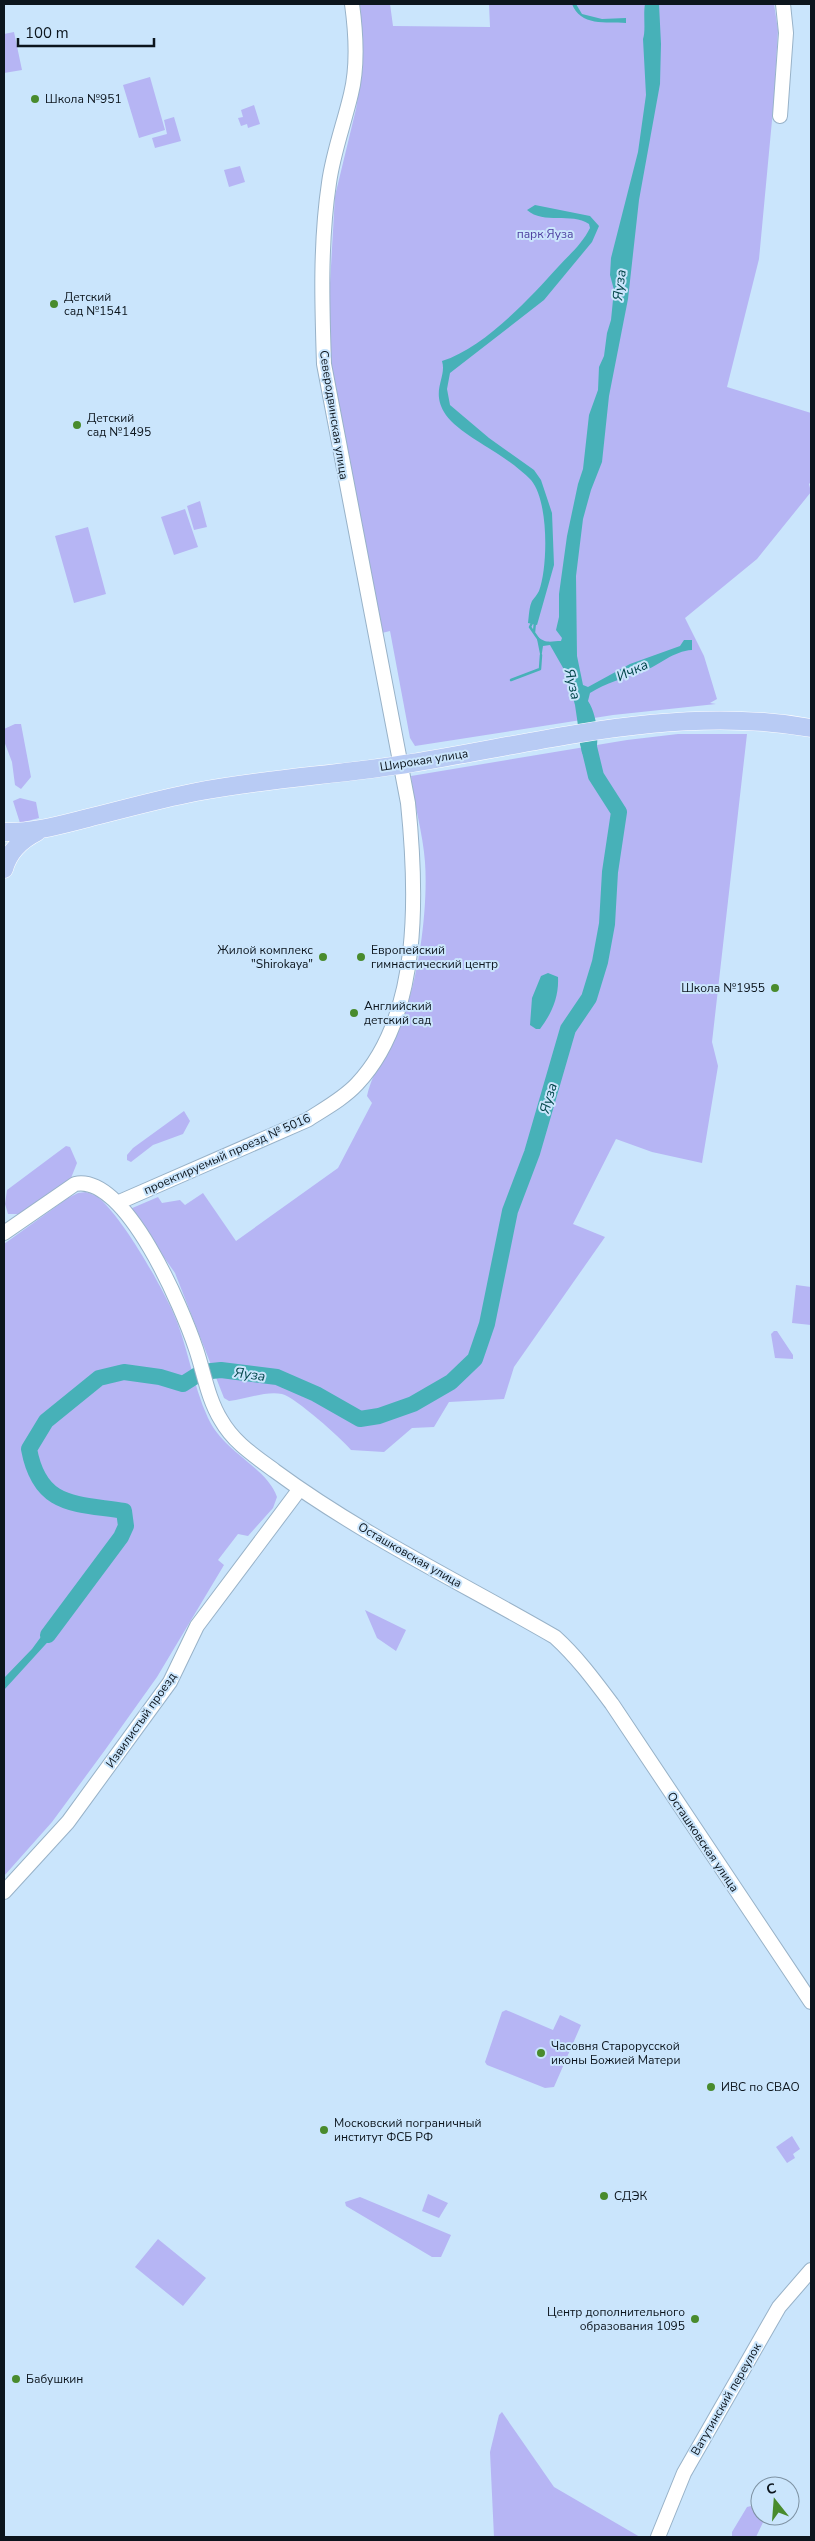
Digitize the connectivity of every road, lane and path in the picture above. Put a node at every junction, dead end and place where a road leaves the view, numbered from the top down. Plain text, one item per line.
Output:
1 (352, 4) edge
2 (783, 4) edge
3 (780, 116) dead end
4 (811, 728) edge
5 (401, 765) junction
6 (40, 830) junction
7 (4, 832) edge
8 (4, 869) edge
9 (117, 1203) junction
10 (4, 1233) edge
11 (299, 1490) junction
12 (4, 1892) edge
13 (811, 2002) edge
14 (811, 2270) edge
15 (658, 2537) edge

1 - 5 street, Северодвинская улица
2 - 3 street
4 - 5 main road, Широкая улица
5 - 6 main road, Широкая улица
5 - 9 street, проектируемый проезд № 5016
6 - 7 main road
6 - 8 main road
9 - 10 street, Осташковская улица
9 - 11 street, Осташковская улица
11 - 12 street, Извилистый проезд
11 - 13 street, Осташковская улица
14 - 15 street, Ватутинский переулок

